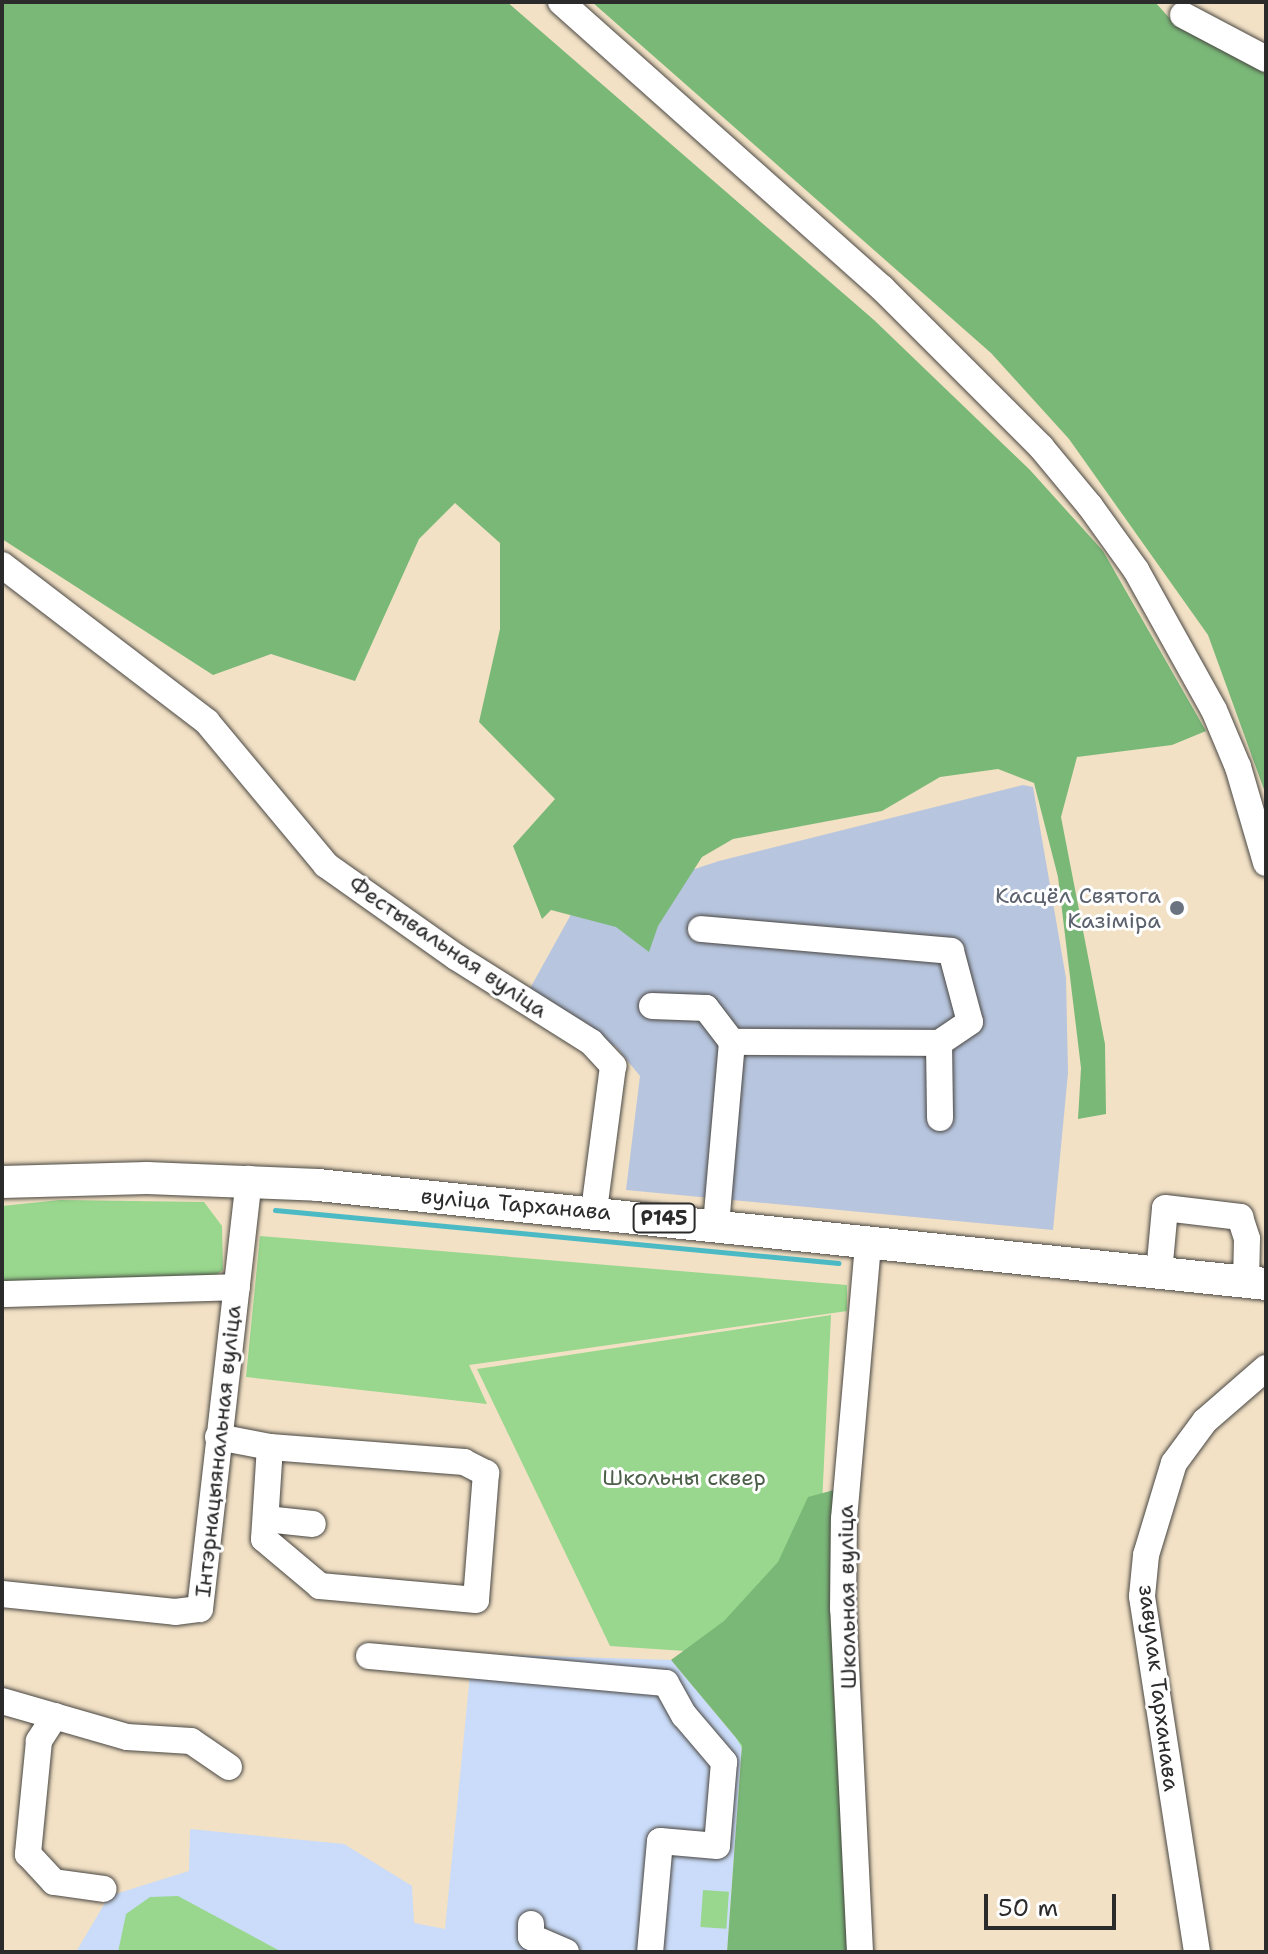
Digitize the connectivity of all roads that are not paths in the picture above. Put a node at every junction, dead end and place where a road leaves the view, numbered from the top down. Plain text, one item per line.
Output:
1 (561, 2) edge
2 (1183, 15) dead end
3 (1266, 59) edge
4 (2, 565) edge
5 (1266, 863) edge
6 (701, 929) dead end
7 (652, 1006) dead end
8 (732, 1042) junction
9 (939, 1043) junction
10 (940, 1118) dead end
11 (249, 1179) junction
12 (2, 1182) edge
13 (594, 1211) junction
14 (716, 1224) junction
15 (868, 1243) junction
16 (1159, 1273) junction
17 (1256, 1284) edge
18 (237, 1287) junction
19 (2, 1294) edge
20 (1266, 1368) edge
21 (218, 1437) junction
22 (270, 1447) junction
23 (266, 1519) junction
24 (313, 1524) dead end
25 (2, 1594) edge
26 (369, 1656) dead end
27 (2, 1701) edge
28 (55, 1716) junction
29 (229, 1767) dead end
30 (104, 1889) dead end
31 (531, 1924) dead end
32 (566, 1952) edge
33 (650, 1952) edge
34 (860, 1952) edge
35 (1197, 1952) edge

1 - 5 street
2 - 3 street
4 - 13 street, Фестывальная вуліца
6 - 9 street
7 - 8 street
8 - 9 street
8 - 14 street
9 - 10 street
11 - 12 main road, вуліца Тарханава / Р145
11 - 13 main road, вуліца Тарханава / Р145
11 - 18 street, Інтэрнацыянальная вуліца
13 - 14 main road, вуліца Тарханава / Р145
14 - 15 main road, вуліца Тарханава / Р145
15 - 16 main road, вуліца Тарханава / Р145
15 - 34 street, Школьная вуліца
16 - 17 main road, вуліца Тарханава / Р145
16 - 17 street
18 - 19 street, Інтэрнацыянальная вуліца
18 - 21 street, Інтэрнацыянальная вуліца
20 - 35 street, завулак Тарханава
21 - 22 street
21 - 25 street, Інтэрнацыянальная вуліца
22 - 23 street
22 - 23 street
23 - 24 street
26 - 33 street
27 - 28 street
28 - 29 street
28 - 30 street
31 - 32 street

